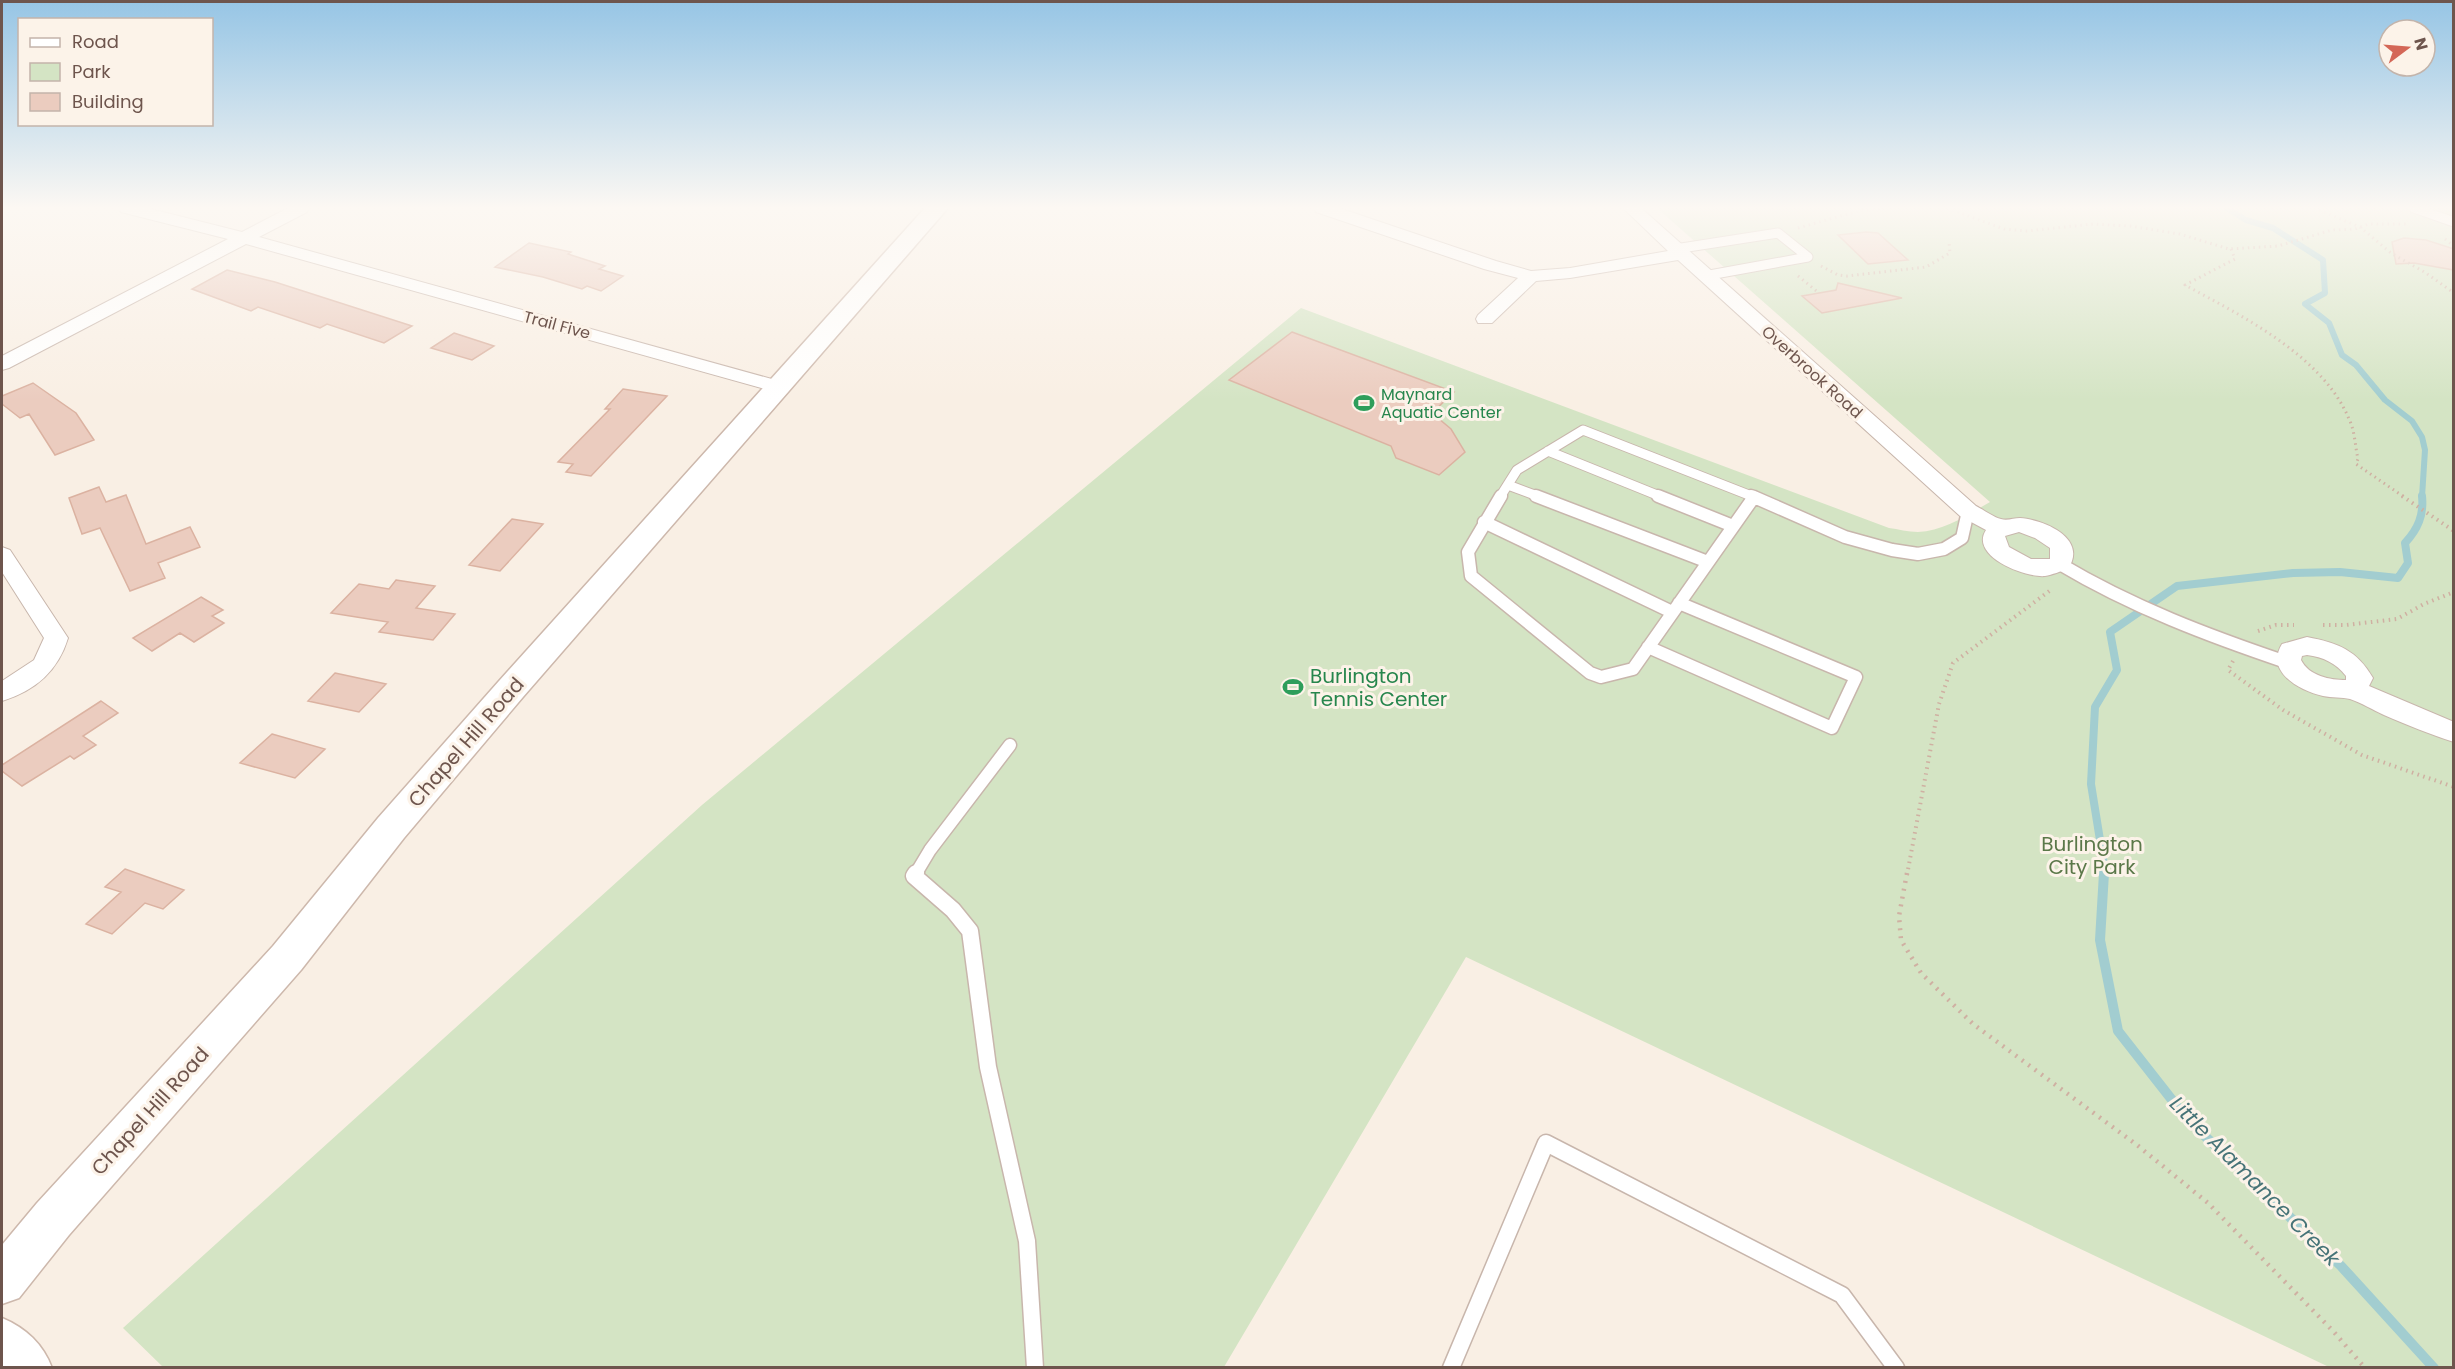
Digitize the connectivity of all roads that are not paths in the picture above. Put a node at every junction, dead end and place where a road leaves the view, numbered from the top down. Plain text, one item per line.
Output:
1 (179, 272) edge
2 (366, 272) edge
3 (881, 272) edge
4 (1516, 272) edge
5 (1575, 272) edge
6 (1700, 272) edge
7 (1727, 272) edge
8 (1531, 276) junction
9 (1704, 276) junction
10 (1485, 319) dead end
11 (2, 364) edge
12 (779, 387) junction
13 (1548, 451) junction
14 (1508, 485) junction
15 (1754, 497) junction
16 (1968, 511) junction
17 (1484, 522) junction
18 (1733, 526) junction
19 (2000, 528) junction
20 (2, 555) edge
21 (1708, 562) junction
22 (2067, 568) junction
23 (1676, 607) junction
24 (1648, 647) junction
25 (2289, 663) junction
26 (2351, 689) junction
27 (2, 692) edge
28 (2454, 732) edge
29 (1010, 745) dead end
30 (2, 1281) edge
31 (2, 1342) edge
32 (28, 1368) edge
33 (1035, 1368) edge
34 (1451, 1368) edge
35 (1896, 1368) edge

1 - 11 street
2 - 12 street, Trail Five
3 - 12 main road, Chapel Hill Road
4 - 8 street
5 - 8 street
6 - 9 street, Overbrook Road
7 - 9 lane
8 - 10 street
9 - 16 street, Overbrook Road
12 - 30 main road, Chapel Hill Road
13 - 14 lane
13 - 15 lane
13 - 18 lane
14 - 17 lane
14 - 21 lane
15 - 16 lane
15 - 18 lane
16 - 19 street, Overbrook Road
17 - 23 lane
17 - 24 lane
18 - 21 lane
19 - 22 street, Overbrook Road
19 - 22 street
20 - 27 street
21 - 23 lane
22 - 25 lane
23 - 24 lane
23 - 24 lane
25 - 26 street
25 - 26 street
26 - 28 street
29 - 33 lane
31 - 32 main road
34 - 35 lane

